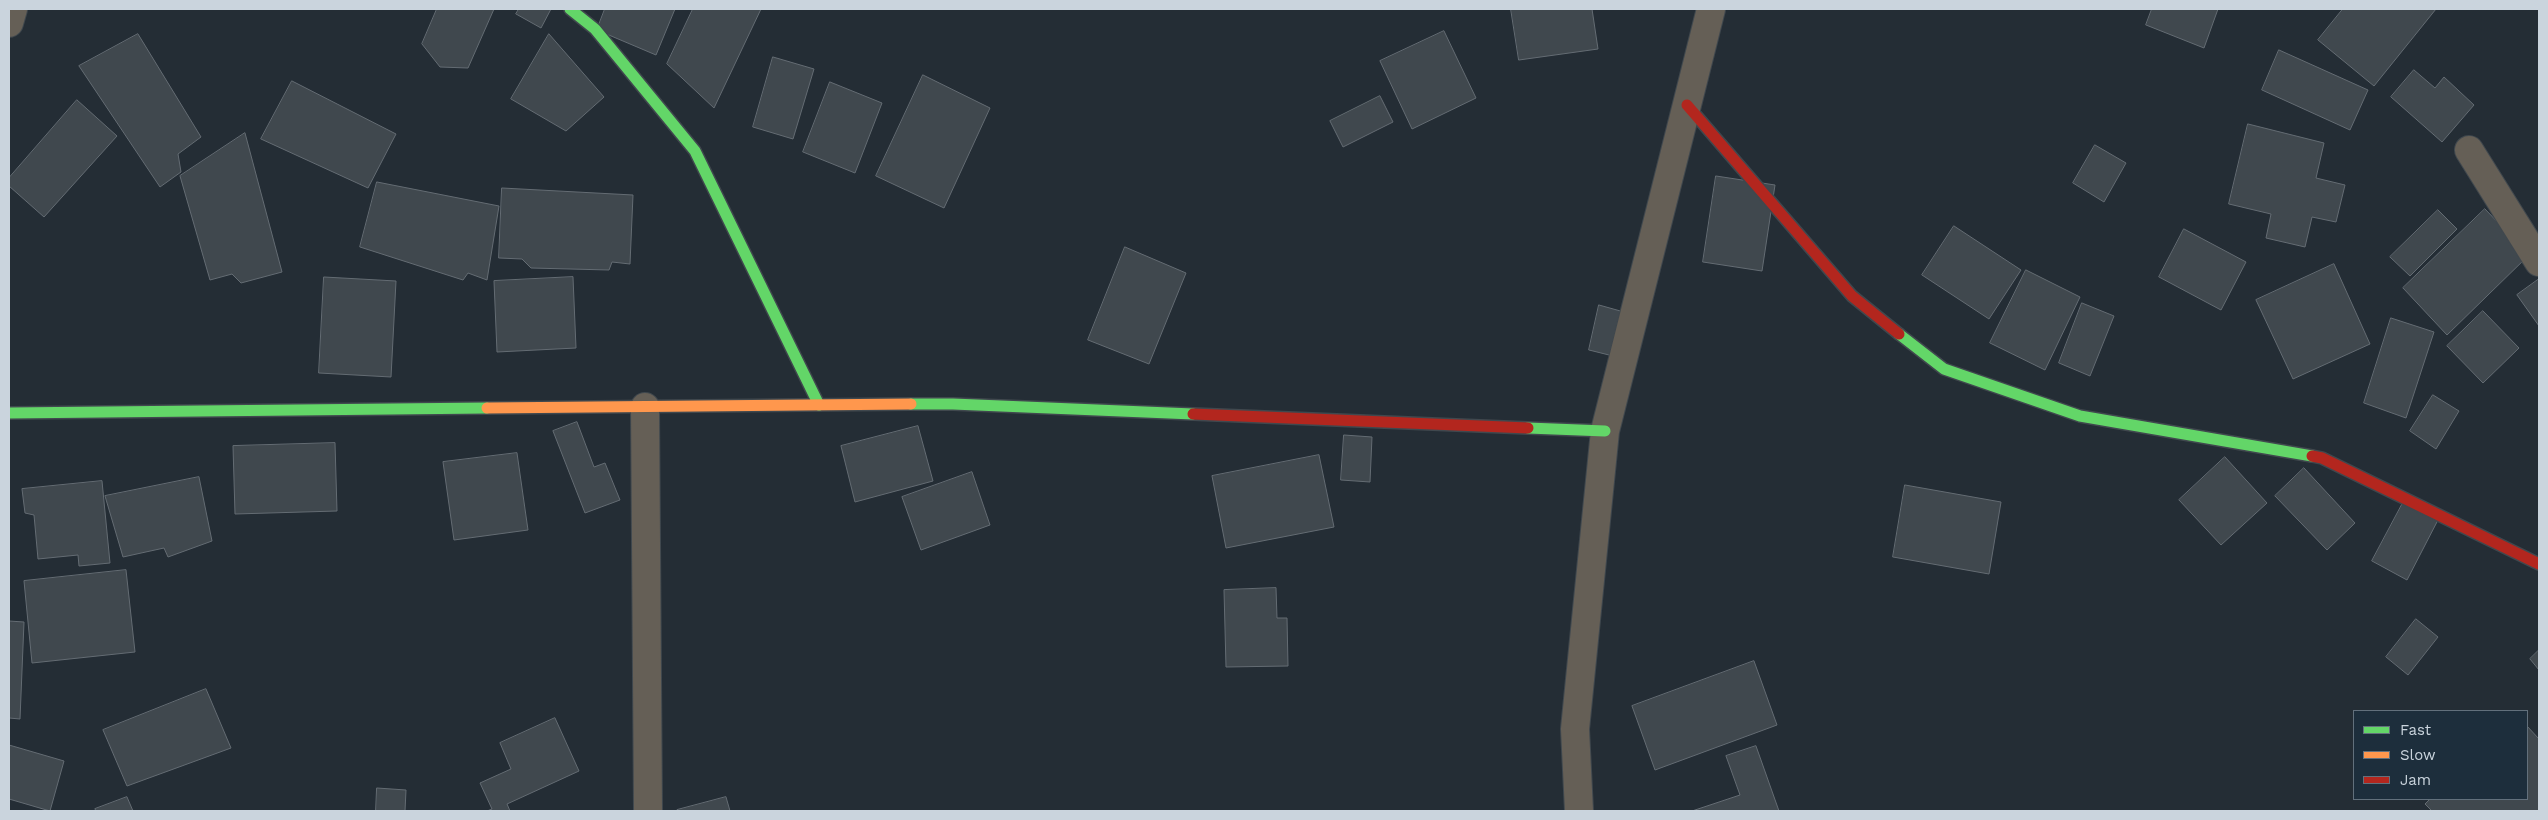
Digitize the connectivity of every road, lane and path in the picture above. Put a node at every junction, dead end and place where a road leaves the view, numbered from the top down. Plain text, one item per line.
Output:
1 (13, 9) edge
2 (570, 9) edge
3 (1712, 9) edge
4 (9, 23) edge
5 (1688, 105) junction
6 (2469, 150) dead end
7 (2539, 262) edge
8 (818, 405) junction
9 (645, 407) junction
10 (9, 413) edge
11 (1606, 431) junction
12 (2539, 564) edge
13 (648, 811) edge
14 (1579, 811) edge

1 - 4 street
2 - 8 street
3 - 5 street
5 - 11 street
5 - 12 street
6 - 7 street
8 - 9 street
8 - 11 street
9 - 10 street
9 - 13 street
11 - 14 street

